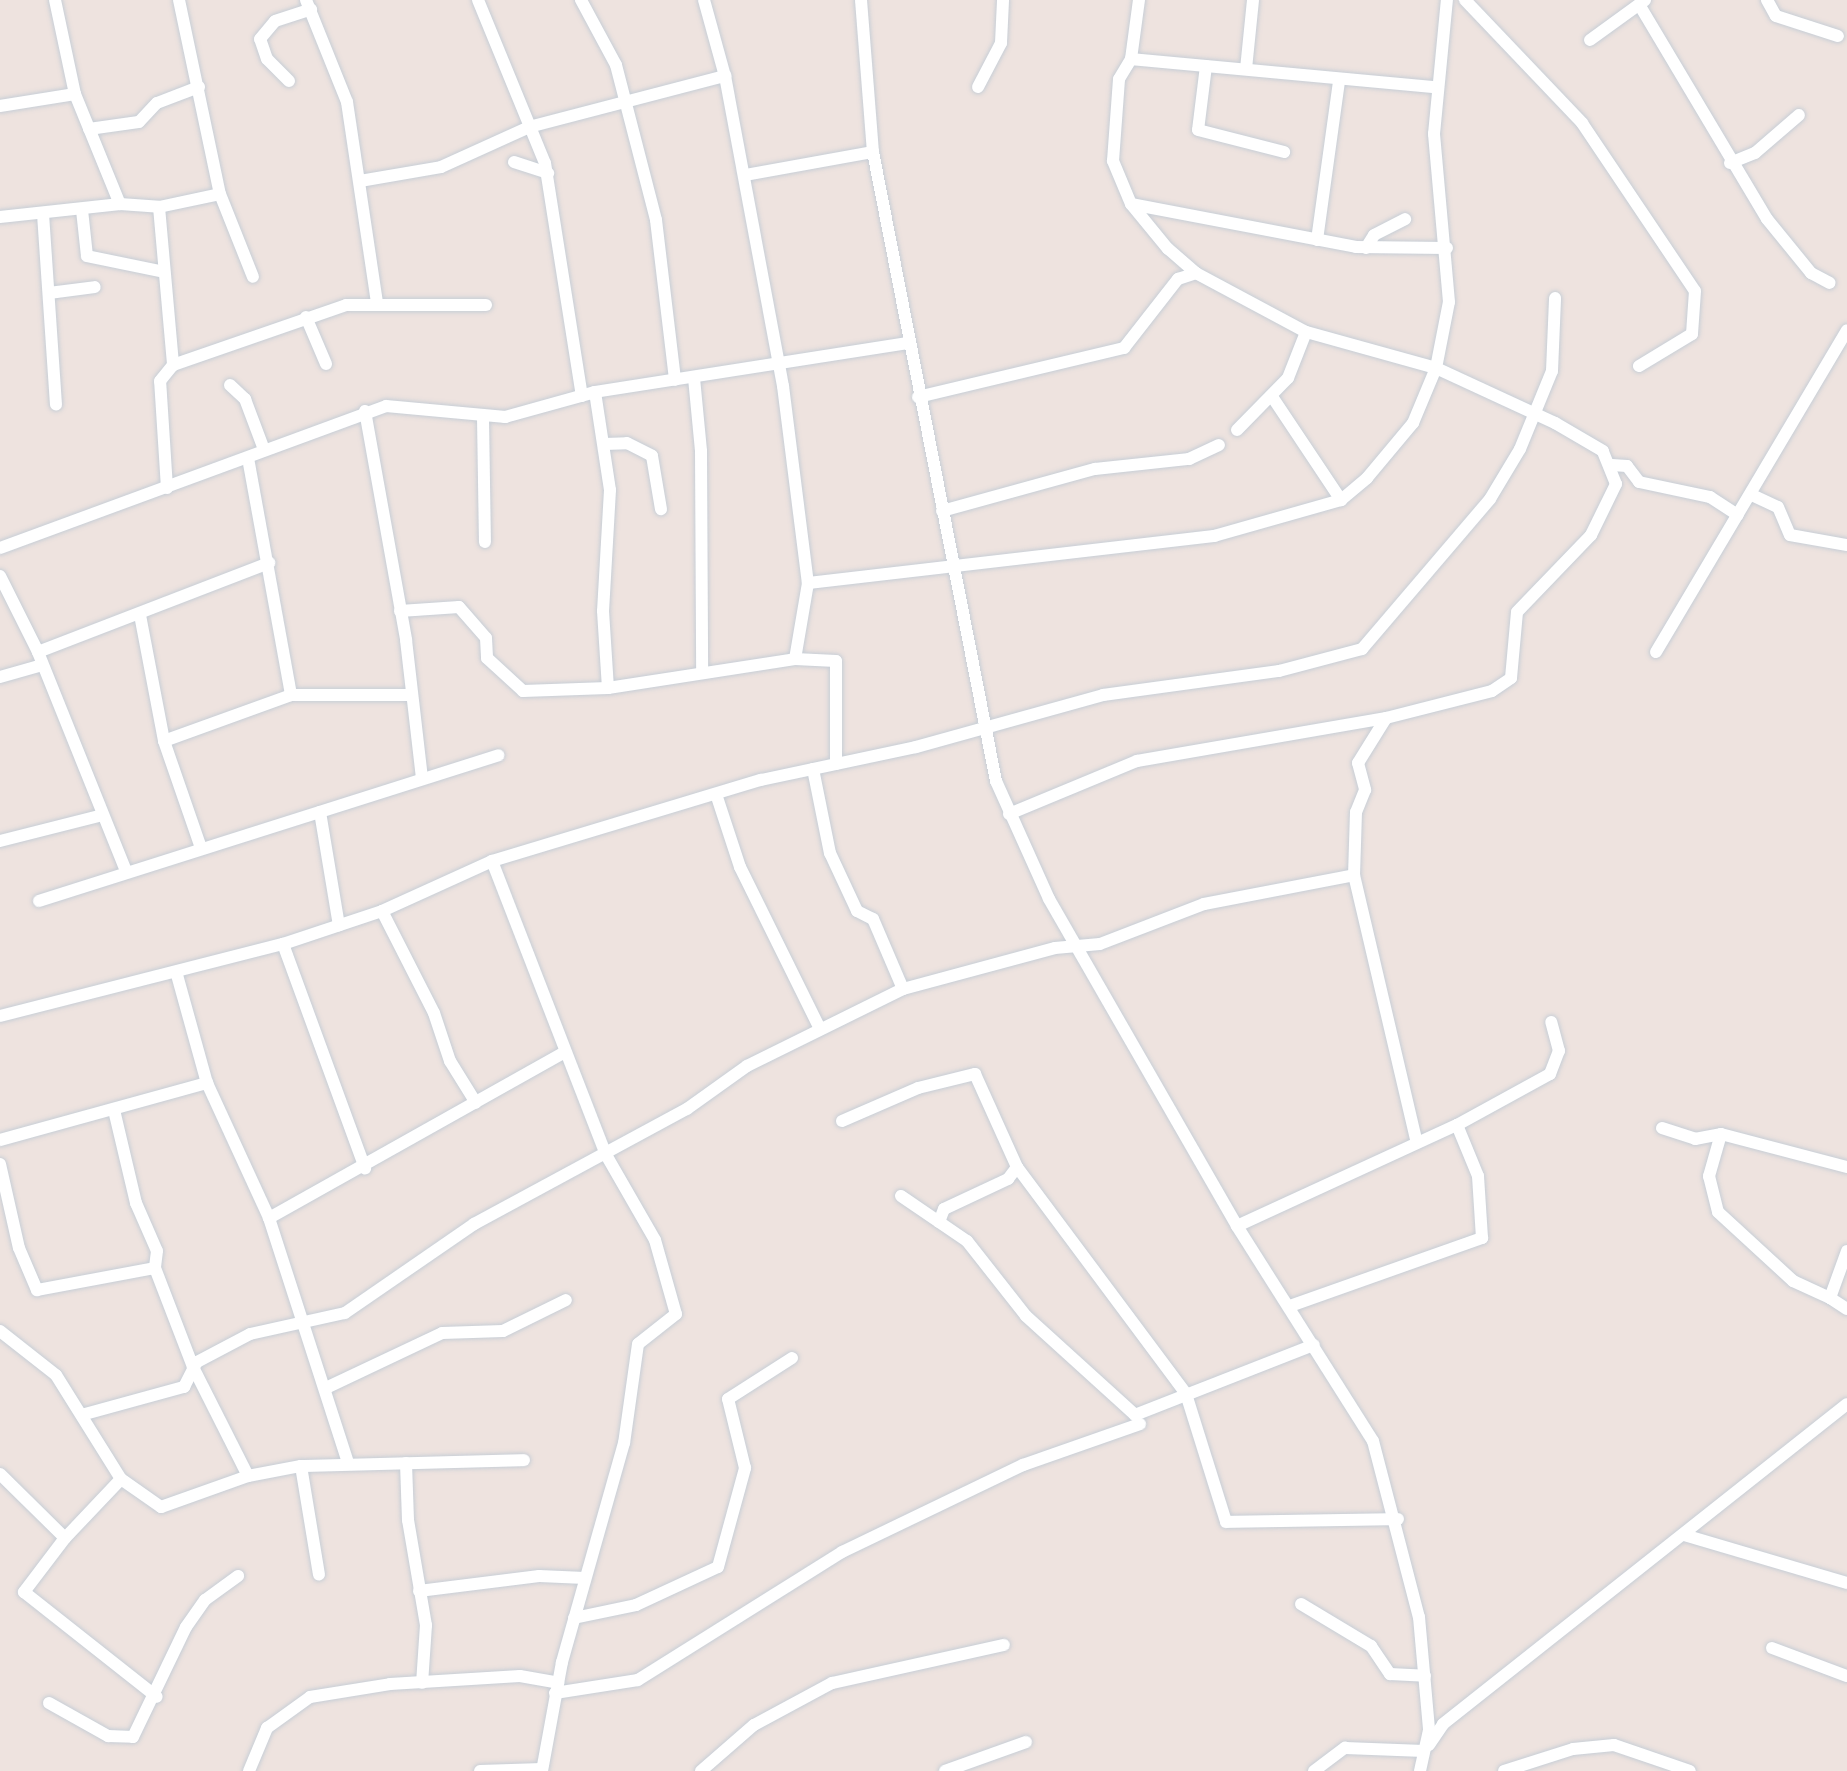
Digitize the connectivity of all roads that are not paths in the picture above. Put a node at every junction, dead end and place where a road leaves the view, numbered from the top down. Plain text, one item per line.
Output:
1 (55, 0) edge
2 (179, 0) edge
3 (478, 0) edge
4 (581, 0) edge
5 (704, 0) edge
6 (861, 0) edge
7 (1003, 0) edge
8 (1139, 0) edge
9 (1253, 0) edge
10 (1447, 0) edge
11 (1465, 0) edge
12 (1767, 0) edge
13 (1642, 3) edge
14 (308, 4) edge
15 (1838, 36) dead end
16 (1590, 40) dead end
17 (1130, 59) junction
18 (1206, 66) junction
19 (1246, 69) junction
20 (725, 76) junction
21 (289, 81) dead end
22 (1339, 81) junction
23 (200, 87) junction
24 (978, 87) dead end
25 (1434, 87) junction
26 (75, 94) junction
27 (626, 98) junction
28 (0, 106) edge
29 (1799, 115) dead end
30 (529, 127) junction
31 (89, 129) junction
32 (873, 152) junction
33 (1284, 152) dead end
34 (514, 162) dead end
35 (1730, 163) junction
36 (548, 173) junction
37 (745, 175) junction
38 (360, 181) junction
39 (220, 194) junction
40 (120, 204) junction
41 (1131, 204) junction
42 (159, 207) junction
43 (82, 210) junction
44 (43, 214) junction
45 (0, 217) edge
46 (1405, 219) dead end
47 (1317, 240) junction
48 (1366, 248) junction
49 (1447, 248) junction
50 (160, 271) junction
51 (1196, 273) junction
52 (253, 277) dead end
53 (1830, 283) dead end
54 (95, 287) dead end
55 (49, 293) junction
56 (1555, 299) dead end
57 (377, 302) junction
58 (486, 305) dead end
59 (306, 317) junction
60 (1847, 330) edge
61 (1306, 332) junction
62 (908, 343) junction
63 (326, 364) dead end
64 (173, 365) junction
65 (1639, 366) dead end
66 (776, 367) junction
67 (1436, 368) junction
68 (694, 378) junction
69 (675, 380) junction
70 (230, 386) dead end
71 (595, 392) junction
72 (582, 396) junction
73 (918, 397) junction
74 (1273, 398) junction
75 (56, 405) dead end
76 (365, 411) junction
77 (1533, 412) junction
78 (483, 418) junction
79 (1237, 430) dead end
80 (604, 444) junction
81 (1219, 445) dead end
82 (263, 447) junction
83 (248, 458) junction
84 (1612, 465) junction
85 (167, 488) junction
86 (1754, 496) dead end
87 (1341, 500) junction
88 (661, 509) dead end
89 (942, 511) junction
90 (1738, 515) junction
91 (485, 541) dead end
92 (1847, 545) edge
93 (0, 548) edge
94 (269, 563) junction
95 (949, 564) junction
96 (0, 576) edge
97 (808, 583) junction
98 (400, 611) junction
99 (140, 615) junction
100 (1656, 652) dead end
101 (40, 658) junction
102 (795, 659) junction
103 (702, 670) junction
104 (0, 677) edge
105 (608, 688) junction
106 (290, 695) junction
107 (411, 695) junction
108 (1386, 718) junction
109 (984, 728) junction
110 (164, 741) junction
111 (498, 755) dead end
112 (836, 764) junction
113 (813, 768) junction
114 (422, 779) junction
115 (717, 797) junction
116 (320, 812) junction
117 (1009, 814) junction
118 (99, 816) junction
119 (0, 841) edge
120 (200, 845) junction
121 (492, 861) junction
122 (126, 871) junction
123 (1354, 875) junction
124 (39, 901) dead end
125 (382, 911) junction
126 (339, 925) junction
127 (283, 944) junction
128 (1077, 946) junction
129 (177, 975) junction
130 (903, 989) junction
131 (0, 1016) edge
132 (1551, 1022) dead end
133 (820, 1029) junction
134 (565, 1052) junction
135 (207, 1083) junction
136 (476, 1103) junction
137 (114, 1110) junction
138 (842, 1121) dead end
139 (1457, 1125) junction
140 (1662, 1128) dead end
141 (1721, 1134) junction
142 (0, 1140) edge
143 (1417, 1143) junction
144 (605, 1153) junction
145 (0, 1164) edge
146 (1017, 1167) junction
147 (1847, 1167) edge
148 (365, 1168) junction
149 (901, 1196) dead end
150 (269, 1218) junction
151 (942, 1221) junction
152 (1237, 1226) junction
153 (1847, 1251) edge
154 (155, 1268) junction
155 (1830, 1298) junction
156 (566, 1300) dead end
157 (1290, 1306) junction
158 (1847, 1309) edge
159 (302, 1319) junction
160 (0, 1331) edge
161 (1314, 1345) junction
162 (792, 1357) dead end
163 (193, 1367) junction
164 (328, 1387) junction
165 (1186, 1394) junction
166 (1847, 1404) edge
167 (85, 1414) junction
168 (1140, 1424) dead end
169 (524, 1460) dead end
170 (348, 1462) junction
171 (406, 1463) junction
172 (301, 1466) junction
173 (0, 1474) edge
174 (248, 1475) junction
175 (121, 1479) junction
176 (1398, 1519) junction
177 (1684, 1535) junction
178 (65, 1538) junction
179 (319, 1574) dead end
180 (238, 1576) dead end
181 (585, 1578) junction
182 (1847, 1583) edge
183 (419, 1591) junction
184 (1301, 1604) dead end
185 (574, 1618) junction
186 (1004, 1645) dead end
187 (1772, 1648) dead end
188 (1425, 1676) junction
189 (1847, 1676) edge
190 (422, 1683) junction
191 (556, 1688) junction
192 (158, 1697) junction
193 (49, 1703) dead end
194 (1026, 1742) dead end
195 (1424, 1751) junction
196 (963, 1768) edge
197 (1422, 1769) edge
198 (542, 1770) edge
199 (249, 1771) edge
200 (480, 1771) edge
201 (701, 1771) edge
202 (945, 1771) edge
203 (1314, 1771) edge
204 (1504, 1771) edge
205 (1690, 1771) edge

1 - 26 street
2 - 23 street
3 - 30 street
4 - 27 street
5 - 20 street
6 - 32 street
7 - 24 street
8 - 17 street
9 - 19 street
10 - 25 street
11 - 65 street
12 - 15 street
13 - 16 street
13 - 35 street
14 - 21 street
14 - 38 street
17 - 18 street
17 - 41 street
18 - 19 street
18 - 33 street
19 - 22 street
20 - 27 street
20 - 37 street
22 - 25 street
22 - 47 street
23 - 31 street
23 - 39 street
25 - 49 street
26 - 28 street
26 - 31 street
27 - 30 street
27 - 69 street
29 - 35 street
30 - 36 street
30 - 38 street
31 - 40 street
32 - 37 street
32 - 62 street
34 - 36 street
35 - 53 street
36 - 72 street
37 - 66 street
38 - 57 street
39 - 42 street
39 - 52 street
40 - 42 street
40 - 43 street
41 - 47 street
41 - 51 street
42 - 50 street
43 - 44 street
43 - 50 street
44 - 45 street
44 - 55 street
46 - 48 street
47 - 48 street
48 - 49 street
49 - 67 street
50 - 64 street
51 - 61 street
51 - 73 street
54 - 55 street
55 - 75 street
56 - 77 street
57 - 58 street
57 - 59 street
59 - 63 street
59 - 64 street
60 - 90 street
61 - 67 street
61 - 74 street
62 - 66 street
62 - 73 street
64 - 85 street
66 - 68 street
66 - 97 street
67 - 77 street
67 - 87 street
68 - 69 street
68 - 103 street
69 - 71 street
70 - 82 street
71 - 72 street
71 - 80 street
72 - 78 street
73 - 89 street
74 - 79 street
74 - 87 street
76 - 78 street
76 - 82 street
76 - 98 street
77 - 84 street
77 - 109 street
78 - 91 street
80 - 88 street
80 - 105 street
81 - 89 street
82 - 83 street
83 - 85 street
83 - 94 street
84 - 90 street
84 - 108 street
85 - 93 street
86 - 92 street
87 - 95 street
89 - 95 street
90 - 100 street
94 - 99 street
94 - 106 street
95 - 97 street
95 - 109 street
96 - 101 street
97 - 102 street
98 - 105 street
98 - 107 street
99 - 101 street
99 - 110 street
101 - 104 street
101 - 118 street
102 - 103 street
102 - 112 street
103 - 105 street
106 - 107 street
106 - 110 street
107 - 114 street
108 - 117 street
108 - 123 street
109 - 112 street
109 - 117 street
110 - 120 street
111 - 114 street
112 - 113 street
113 - 115 street
113 - 130 street
114 - 116 street
115 - 121 street
115 - 133 street
116 - 120 street
116 - 126 street
117 - 128 street
118 - 119 street
118 - 122 street
120 - 122 street
121 - 125 street
121 - 134 street
122 - 124 street
123 - 128 street
123 - 143 street
125 - 126 street
125 - 136 street
126 - 127 street
127 - 129 street
127 - 148 street
128 - 130 street
128 - 152 street
129 - 131 street
129 - 135 street
130 - 133 street
132 - 139 street
133 - 144 street
134 - 136 street
134 - 144 street
135 - 137 street
135 - 150 street
136 - 148 street
137 - 142 street
137 - 154 street
138 - 146 street
139 - 143 street
139 - 157 street
140 - 141 street
141 - 147 street
141 - 155 street
143 - 152 street
144 - 159 street
144 - 181 street
145 - 154 street
146 - 151 street
146 - 165 street
148 - 150 street
149 - 151 street
150 - 159 street
151 - 165 street
152 - 157 street
153 - 155 street
154 - 163 street
155 - 158 street
156 - 164 street
157 - 161 street
159 - 163 street
159 - 164 street
160 - 167 street
161 - 165 street
161 - 176 street
162 - 185 street
163 - 167 street
163 - 174 street
164 - 170 street
165 - 176 street
166 - 177 street
167 - 175 street
168 - 191 street
169 - 171 street
170 - 171 street
170 - 172 street
171 - 183 street
172 - 174 street
172 - 179 street
173 - 178 street
174 - 175 street
175 - 178 street
176 - 188 street
177 - 182 street
177 - 195 street
178 - 192 street
180 - 192 street
181 - 183 street
181 - 185 street
183 - 190 street
184 - 188 street
185 - 191 street
186 - 201 street
187 - 189 street
188 - 195 street
190 - 191 street
190 - 199 street
191 - 198 street
192 - 193 street
194 - 196 street
195 - 197 street
195 - 203 street
196 - 202 street
198 - 200 street
204 - 205 street

